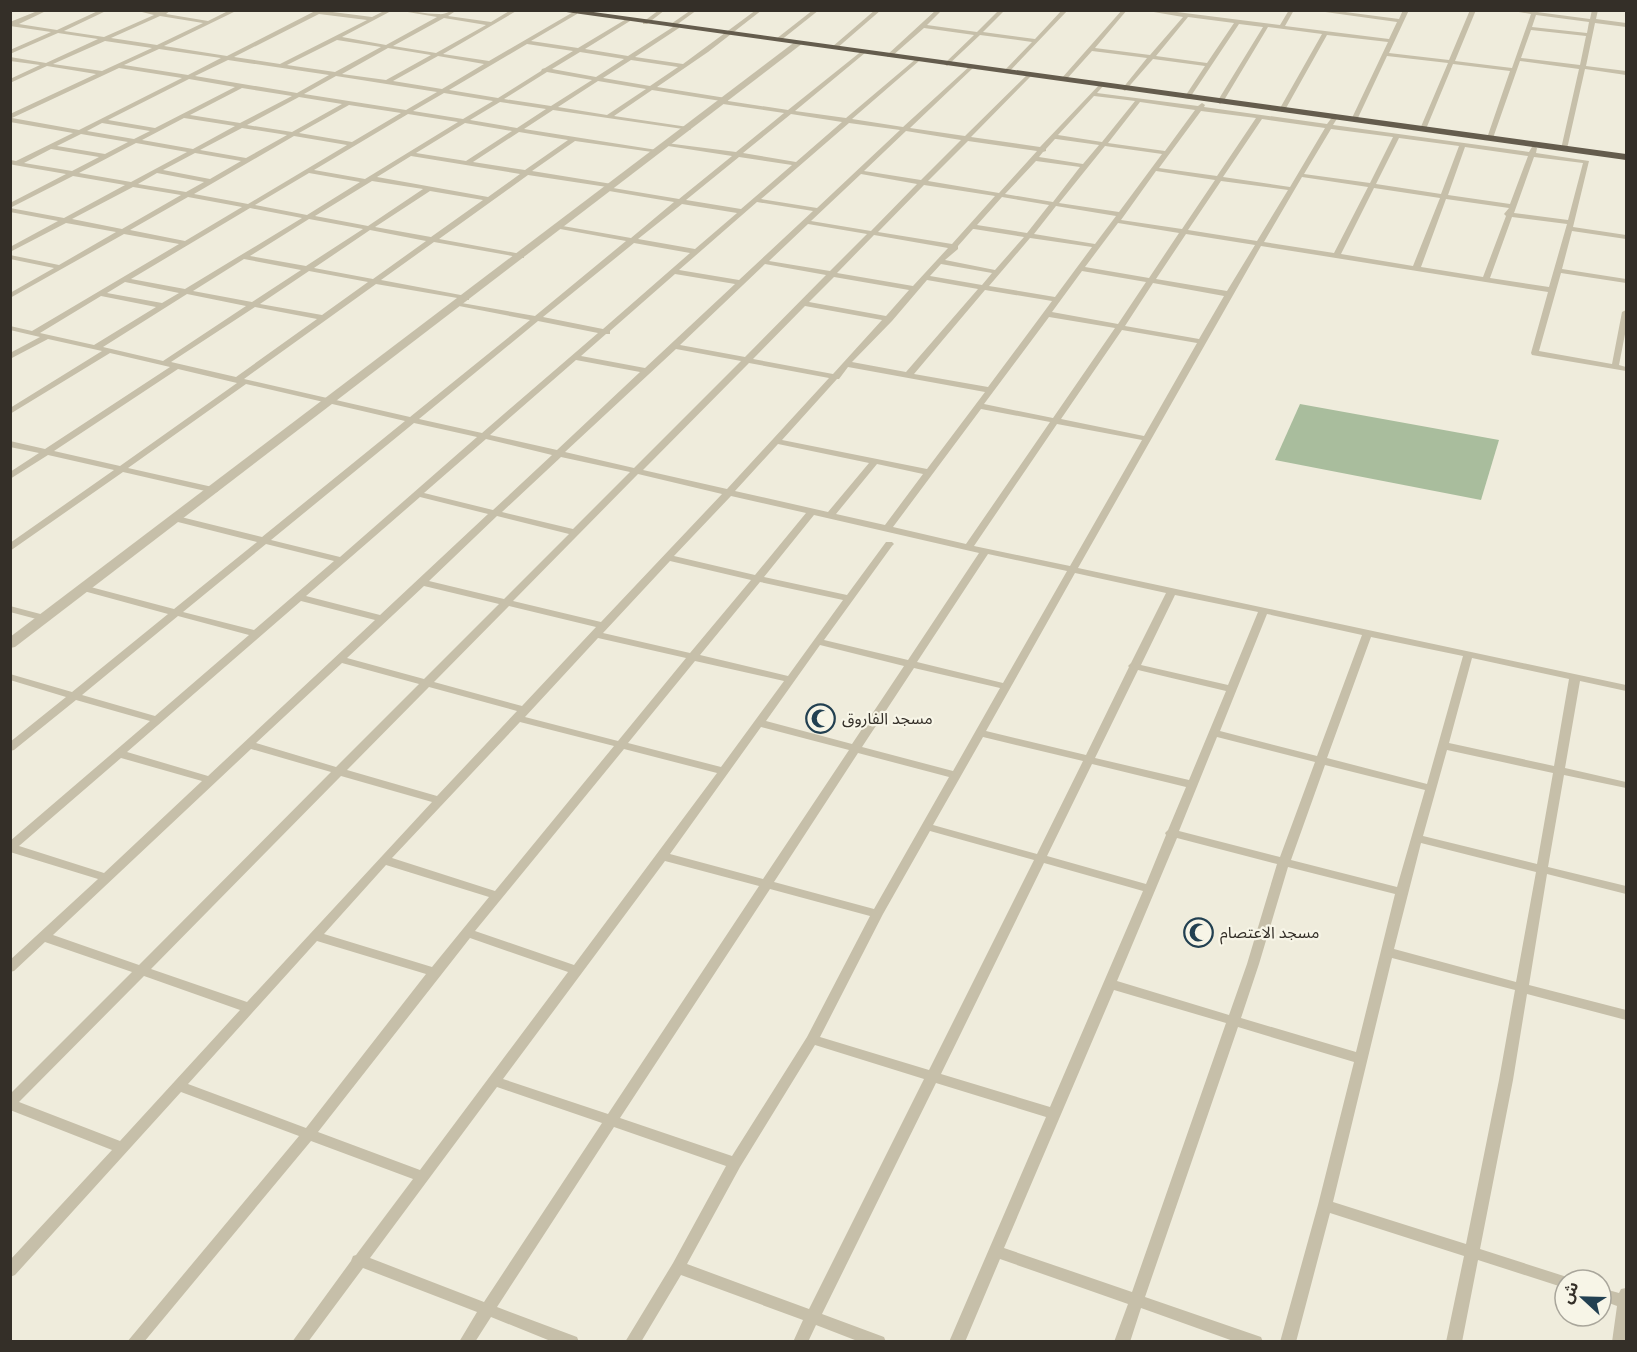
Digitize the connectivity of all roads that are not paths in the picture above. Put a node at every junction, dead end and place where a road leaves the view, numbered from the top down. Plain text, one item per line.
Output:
1 (46, 10) edge
2 (106, 10) edge
3 (136, 10) edge
4 (169, 10) edge
5 (236, 10) edge
6 (391, 10) edge
7 (398, 10) edge
8 (455, 10) edge
9 (516, 10) edge
10 (556, 10) edge
11 (663, 10) edge
12 (695, 10) edge
13 (760, 10) edge
14 (817, 10) edge
15 (879, 10) edge
16 (940, 10) edge
17 (1003, 10) edge
18 (1066, 10) edge
19 (1125, 10) edge
20 (1144, 10) edge
21 (1220, 10) edge
22 (1293, 10) edge
23 (1313, 10) edge
24 (1406, 10) edge
25 (1473, 10) edge
26 (1509, 10) edge
27 (1596, 10) edge
28 (321, 11) edge
29 (1157, 11) edge
30 (578, 12) edge
31 (1535, 12) edge
32 (597, 13) edge
33 (1360, 13) edge
34 (160, 15) junction
35 (1185, 16) junction
36 (443, 17) junction
37 (373, 19) junction
38 (1213, 19) junction
39 (628, 20) junction
40 (1401, 21) junction
41 (1593, 21) junction
42 (1237, 22) junction
43 (210, 23) junction
44 (645, 23) junction
45 (11, 24) edge
46 (492, 24) junction
47 (1626, 25) edge
48 (674, 26) junction
49 (922, 26) junction
50 (1266, 26) junction
51 (1281, 28) junction
52 (1529, 28) junction
53 (58, 31) junction
54 (1325, 33) junction
55 (730, 34) junction
56 (979, 34) junction
57 (1589, 35) junction
58 (106, 39) junction
59 (335, 39) junction
60 (778, 40) junction
61 (1037, 41) junction
62 (1391, 41) junction
63 (525, 42) junction
64 (799, 43) junction
65 (159, 47) junction
66 (387, 47) junction
67 (834, 48) junction
68 (1091, 49) junction
69 (579, 50) junction
70 (10, 52) edge
71 (864, 52) junction
72 (1386, 54) junction
73 (435, 55) junction
74 (889, 56) junction
75 (228, 57) junction
76 (628, 57) junction
77 (1149, 57) junction
78 (10, 59) edge
79 (1519, 59) junction
80 (918, 60) junction
81 (1452, 62) junction
82 (489, 63) junction
83 (947, 64) junction
84 (46, 65) junction
85 (1209, 65) junction
86 (118, 66) junction
87 (281, 66) junction
88 (684, 66) junction
89 (971, 67) junction
90 (1583, 68) junction
91 (544, 70) junction
92 (1514, 70) junction
93 (1006, 72) junction
94 (103, 73) junction
95 (1626, 73) edge
96 (335, 74) junction
97 (1029, 75) junction
98 (188, 77) junction
99 (596, 79) junction
100 (1063, 80) junction
101 (10, 81) edge
102 (387, 82) junction
103 (241, 86) junction
104 (651, 87) junction
105 (1125, 89) junction
106 (1098, 90) junction
107 (443, 91) junction
108 (296, 95) junction
109 (1188, 98) junction
110 (498, 99) junction
111 (1138, 100) junction
112 (725, 101) junction
113 (1220, 102) junction
114 (347, 103) junction
115 (1203, 104) junction
116 (552, 107) junction
117 (1282, 110) junction
118 (406, 112) junction
119 (791, 112) junction
120 (184, 116) junction
121 (609, 116) junction
122 (1260, 117) junction
123 (10, 118) edge
124 (849, 120) junction
125 (1354, 120) junction
126 (100, 121) junction
127 (462, 121) junction
128 (1333, 122) junction
129 (240, 126) junction
130 (688, 129) junction
131 (906, 129) junction
132 (1423, 129) junction
133 (156, 130) junction
134 (518, 130) junction
135 (80, 132) junction
136 (293, 134) junction
137 (1397, 136) junction
138 (1056, 137) junction
139 (968, 138) junction
140 (1490, 138) junction
141 (573, 139) junction
142 (134, 142) junction
143 (353, 144) junction
144 (668, 144) junction
145 (1102, 144) junction
146 (1463, 145) junction
147 (50, 147) junction
148 (1564, 148) junction
149 (1533, 149) junction
150 (1044, 150) junction
151 (192, 151) junction
152 (657, 152) junction
153 (1166, 153) junction
154 (409, 154) junction
155 (739, 155) junction
156 (106, 156) junction
157 (1626, 157) edge
158 (1036, 159) junction
159 (248, 160) junction
160 (467, 163) junction
161 (12, 164) edge
162 (798, 164) junction
163 (1084, 166) junction
164 (1155, 169) junction
165 (156, 171) junction
166 (307, 171) junction
167 (526, 172) junction
168 (860, 172) junction
169 (72, 174) junction
170 (1300, 175) junction
171 (1217, 178) junction
172 (367, 180) junction
173 (211, 181) junction
174 (924, 183) junction
175 (131, 184) junction
176 (1371, 186) junction
177 (610, 187) junction
178 (428, 189) junction
179 (1292, 189) junction
180 (187, 195) junction
181 (1002, 196) junction
182 (1442, 196) junction
183 (489, 199) junction
184 (756, 200) junction
185 (682, 201) junction
186 (1052, 204) junction
187 (249, 206) junction
188 (10, 208) edge
189 (819, 210) junction
190 (1509, 210) junction
191 (743, 212) junction
192 (309, 217) junction
193 (1118, 218) junction
194 (66, 220) junction
195 (807, 222) junction
196 (1569, 225) junction
197 (560, 226) junction
198 (974, 227) junction
199 (369, 228) junction
200 (123, 231) junction
201 (1184, 231) junction
202 (875, 232) junction
203 (1029, 235) junction
204 (1626, 237) edge
205 (431, 239) junction
206 (634, 240) junction
207 (186, 243) junction
208 (1258, 244) junction
209 (1097, 246) junction
210 (955, 247) junction
211 (10, 250) edge
212 (697, 252) junction
213 (521, 256) junction
214 (1336, 256) junction
215 (10, 257) edge
216 (243, 257) junction
217 (764, 262) junction
218 (941, 262) junction
219 (60, 267) junction
220 (1081, 269) junction
221 (1416, 269) junction
222 (306, 270) junction
223 (1557, 270) junction
224 (675, 272) junction
225 (996, 272) junction
226 (833, 274) junction
227 (926, 278) junction
228 (1486, 279) junction
229 (124, 280) junction
230 (1151, 281) junction
231 (1626, 281) edge
232 (375, 282) junction
233 (741, 283) junction
234 (981, 288) junction
235 (916, 289) junction
236 (1552, 290) junction
237 (186, 292) junction
238 (100, 294) junction
239 (1229, 294) junction
240 (10, 296) edge
241 (1058, 300) junction
242 (462, 301) junction
243 (804, 303) junction
244 (254, 304) junction
245 (163, 306) junction
246 (1626, 312) edge
247 (1048, 314) junction
248 (323, 318) junction
249 (537, 318) junction
250 (889, 319) junction
251 (1120, 327) junction
252 (10, 328) edge
253 (607, 332) junction
254 (34, 333) junction
255 (46, 337) junction
256 (1203, 342) junction
257 (675, 346) junction
258 (95, 348) junction
259 (108, 351) junction
260 (10, 357) edge
261 (576, 358) junction
262 (748, 360) junction
263 (165, 363) junction
264 (848, 364) junction
265 (177, 366) junction
266 (1615, 367) junction
267 (1626, 369) edge
268 (647, 371) junction
269 (908, 375) junction
270 (836, 377) junction
271 (241, 380) junction
272 (990, 390) junction
273 (332, 400) junction
274 (979, 406) junction
275 (10, 412) edge
276 (413, 419) junction
277 (1056, 421) junction
278 (484, 436) junction
279 (1148, 439) junction
280 (776, 441) junction
281 (10, 444) edge
282 (47, 452) junction
283 (561, 453) junction
284 (875, 461) junction
285 (125, 468) junction
286 (638, 471) junction
287 (928, 472) junction
288 (10, 476) edge
289 (214, 490) junction
290 (730, 491) junction
291 (418, 494) junction
292 (813, 511) junction
293 (498, 513) junction
294 (831, 516) junction
295 (177, 519) junction
296 (887, 528) junction
297 (577, 533) junction
298 (264, 542) junction
299 (889, 544) dead end
300 (968, 547) junction
301 (10, 548) edge
302 (985, 551) junction
303 (668, 558) junction
304 (342, 560) junction
305 (1073, 570) junction
306 (759, 579) junction
307 (421, 582) junction
308 (83, 588) junction
309 (1171, 592) junction
310 (299, 597) junction
311 (850, 599) junction
312 (509, 602) junction
313 (10, 609) edge
314 (177, 612) junction
315 (1263, 612) junction
316 (44, 618) junction
317 (383, 619) junction
318 (600, 630) junction
319 (257, 634) junction
320 (1367, 634) junction
321 (819, 642) junction
322 (10, 644) edge
323 (1468, 655) junction
324 (693, 657) junction
325 (340, 659) junction
326 (911, 664) junction
327 (1133, 666) junction
328 (10, 677) edge
329 (1575, 677) junction
330 (791, 680) junction
331 (426, 683) junction
332 (1007, 687) junction
333 (1626, 688) edge
334 (1231, 689) junction
335 (73, 697) junction
336 (521, 714) junction
337 (158, 720) junction
338 (759, 723) junction
339 (981, 733) junction
340 (1213, 733) junction
341 (247, 744) junction
342 (1442, 745) junction
343 (620, 746) junction
344 (10, 748) edge
345 (855, 749) junction
346 (120, 754) junction
347 (1087, 759) junction
348 (1321, 760) junction
349 (1558, 770) junction
350 (338, 771) junction
351 (724, 771) junction
352 (956, 776) junction
353 (210, 780) junction
354 (1193, 785) junction
355 (1626, 786) edge
356 (1430, 788) junction
357 (440, 801) junction
358 (928, 827) junction
359 (1172, 834) junction
360 (1416, 838) junction
361 (11, 848) edge
362 (662, 856) junction
363 (1040, 858) junction
364 (384, 860) junction
365 (1284, 862) junction
366 (1542, 870) junction
367 (105, 877) junction
368 (766, 884) junction
369 (1150, 889) junction
370 (1626, 890) edge
371 (1402, 892) junction
372 (498, 896) junction
373 (877, 914) junction
374 (468, 933) junction
375 (315, 936) junction
376 (44, 937) junction
377 (1387, 952) junction
378 (10, 968) edge
379 (576, 970) junction
380 (141, 972) junction
381 (435, 972) junction
382 (1110, 984) junction
383 (1522, 987) junction
384 (249, 1008) junction
385 (1626, 1015) edge
386 (1233, 1021) junction
387 (812, 1039) junction
388 (1360, 1059) junction
389 (932, 1077) junction
390 (494, 1081) junction
391 (178, 1086) junction
392 (10, 1104) edge
393 (1054, 1114) junction
394 (611, 1120) junction
395 (308, 1135) junction
396 (122, 1148) junction
397 (735, 1163) junction
398 (421, 1176) junction
399 (1325, 1205) junction
400 (995, 1251) junction
401 (1473, 1252) junction
402 (358, 1260) junction
403 (678, 1267) junction
404 (10, 1271) edge
405 (1553, 1278) edge
406 (1626, 1298) edge
407 (1138, 1299) junction
408 (488, 1309) junction
409 (813, 1315) junction
410 (134, 1341) edge
411 (299, 1341) edge
412 (466, 1341) edge
413 (572, 1341) edge
414 (632, 1341) edge
415 (800, 1341) edge
416 (879, 1341) edge
417 (957, 1341) edge
418 (1122, 1341) edge
419 (1256, 1341) edge
420 (1288, 1341) edge
421 (1454, 1341) edge
422 (1620, 1341) edge

1 - 45 street
2 - 53 street
3 - 34 street
4 - 34 street
5 - 43 street
6 - 37 street
7 - 36 street
8 - 36 street
9 - 46 street
10 - 30 highway
11 - 44 street
12 - 48 street
13 - 55 street
14 - 60 street
15 - 67 street
16 - 49 street
17 - 56 street
18 - 61 street
19 - 68 street
20 - 29 street
21 - 38 street
22 - 51 street
23 - 33 street
24 - 40 street
25 - 81 street
26 - 31 street
27 - 41 street
28 - 37 street
28 - 75 street
29 - 35 street
30 - 32 highway
30 - 63 street
31 - 41 street
31 - 52 street
32 - 39 highway
33 - 40 street
34 - 43 street
34 - 58 street
35 - 38 street
35 - 77 street
36 - 46 street
36 - 66 street
37 - 59 street
38 - 42 street
39 - 44 highway
39 - 69 street
40 - 62 street
41 - 47 street
41 - 57 street
42 - 50 street
42 - 85 street
43 - 65 street
44 - 48 highway
45 - 53 street
46 - 73 street
48 - 55 highway
48 - 76 street
49 - 56 street
49 - 74 street
50 - 51 street
50 - 113 street
51 - 54 street
52 - 57 street
52 - 79 street
53 - 58 street
53 - 70 street
54 - 62 street
54 - 117 street
55 - 60 highway
55 - 88 street
56 - 61 street
56 - 83 street
57 - 90 street
58 - 65 street
58 - 84 street
59 - 66 street
59 - 87 street
60 - 64 highway
61 - 93 street
62 - 72 street
63 - 69 street
63 - 82 street
64 - 67 highway
64 - 112 street
65 - 75 street
65 - 86 street
66 - 73 street
66 - 96 street
67 - 71 highway
68 - 77 street
68 - 100 street
69 - 76 street
69 - 91 street
71 - 74 highway
71 - 119 street
72 - 81 street
72 - 125 street
73 - 82 street
73 - 102 street
74 - 80 highway
75 - 87 street
75 - 98 street
76 - 88 street
76 - 99 street
77 - 85 street
77 - 105 street
78 - 84 street
79 - 90 street
79 - 92 street
80 - 83 highway
80 - 124 street
81 - 92 street
81 - 132 street
82 - 107 street
83 - 89 highway
84 - 94 street
84 - 101 street
85 - 109 street
86 - 94 street
86 - 98 street
87 - 96 street
88 - 104 street
89 - 93 highway
89 - 131 street
90 - 95 street
90 - 148 street
91 - 99 street
91 - 110 street
92 - 140 street
93 - 97 highway
94 - 123 street
96 - 102 street
96 - 108 street
97 - 100 highway
97 - 139 street
98 - 103 street
98 - 126 street
99 - 104 street
99 - 116 street
100 - 106 highway
102 - 107 street
103 - 108 street
103 - 120 street
104 - 112 street
104 - 121 street
105 - 106 highway
105 - 109 highway
106 - 111 street
106 - 138 street
107 - 110 street
107 - 118 street
108 - 114 street
108 - 129 street
109 - 115 highway
110 - 116 street
110 - 127 street
111 - 115 street
111 - 145 street
112 - 119 street
112 - 130 street
113 - 115 highway
113 - 117 highway
114 - 118 street
114 - 136 street
115 - 122 street
115 - 153 street
116 - 121 street
116 - 134 street
117 - 128 highway
118 - 127 street
118 - 143 street
119 - 124 street
119 - 155 street
120 - 129 street
120 - 133 street
121 - 130 street
122 - 128 street
122 - 171 street
123 - 135 street
124 - 131 street
124 - 162 street
125 - 128 highway
125 - 132 highway
126 - 133 street
126 - 135 street
127 - 134 street
127 - 154 street
128 - 137 street
128 - 170 street
129 - 136 street
129 - 151 street
130 - 144 street
131 - 139 street
131 - 168 street
132 - 140 highway
133 - 142 street
134 - 141 street
134 - 160 street
135 - 142 street
135 - 147 street
136 - 143 street
136 - 159 street
137 - 146 street
137 - 176 street
138 - 145 street
138 - 150 street
139 - 150 street
139 - 174 street
140 - 149 highway
141 - 152 street
141 - 167 street
142 - 151 street
142 - 156 street
143 - 166 street
144 - 152 street
144 - 155 street
145 - 153 street
145 - 163 street
146 - 149 street
146 - 182 street
147 - 156 street
147 - 161 street
148 - 149 highway
148 - 157 highway
149 - 190 street
149 - 196 street
150 - 158 street
151 - 159 street
151 - 165 street
152 - 177 street
153 - 164 street
154 - 160 street
154 - 172 street
155 - 162 street
155 - 185 street
156 - 169 street
158 - 163 street
158 - 181 street
159 - 173 street
160 - 167 street
161 - 169 street
162 - 184 street
163 - 186 street
164 - 171 street
164 - 193 street
165 - 173 street
165 - 175 street
166 - 172 street
166 - 187 street
167 - 177 street
167 - 183 street
168 - 174 street
168 - 189 street
169 - 175 street
169 - 188 street
170 - 176 street
170 - 179 street
171 - 179 street
171 - 201 street
172 - 178 street
172 - 192 street
173 - 180 street
174 - 181 street
174 - 202 street
175 - 180 street
175 - 194 street
176 - 182 street
176 - 214 street
177 - 185 street
177 - 197 street
178 - 183 street
178 - 199 street
179 - 208 street
180 - 187 street
180 - 200 street
181 - 186 street
181 - 198 street
182 - 190 street
182 - 221 street
183 - 205 street
184 - 189 street
184 - 191 street
185 - 191 street
185 - 206 street
186 - 193 street
186 - 203 street
187 - 192 street
187 - 207 street
188 - 194 street
189 - 195 street
190 - 196 street
190 - 228 street
191 - 212 street
192 - 199 street
192 - 216 street
193 - 201 street
193 - 209 street
194 - 200 street
194 - 211 street
195 - 202 street
195 - 217 street
196 - 204 street
196 - 223 street
197 - 206 street
197 - 213 street
198 - 203 street
198 - 210 street
199 - 205 street
199 - 222 street
200 - 207 street
200 - 219 street
201 - 208 street
201 - 230 street
202 - 210 street
202 - 226 street
203 - 209 street
203 - 225 street
205 - 213 street
205 - 232 street
206 - 212 street
206 - 249 street
207 - 229 street
208 - 214 street
208 - 239 street
209 - 220 street
210 - 218 street
212 - 224 street
213 - 242 street
214 - 221 street
215 - 219 street
216 - 222 street
216 - 237 street
217 - 226 street
217 - 233 street
218 - 225 street
218 - 227 street
219 - 240 street
220 - 230 street
220 - 241 street
221 - 228 street
222 - 232 street
222 - 244 street
223 - 231 street
223 - 236 street
224 - 233 street
224 - 253 street
225 - 234 street
226 - 235 street
226 - 243 street
227 - 234 street
227 - 235 street
228 - 236 street
229 - 237 street
229 - 238 street
230 - 239 street
230 - 251 street
232 - 242 street
232 - 248 street
233 - 257 street
234 - 241 street
234 - 269 street
235 - 250 street
236 - 266 street
237 - 244 street
237 - 245 street
238 - 245 street
238 - 254 street
239 - 256 street
241 - 247 street
242 - 249 street
242 - 273 street
243 - 250 street
243 - 262 street
244 - 248 street
244 - 263 street
245 - 258 street
246 - 266 street
247 - 251 street
247 - 272 street
248 - 271 street
249 - 253 street
249 - 276 street
250 - 264 street
251 - 256 street
251 - 277 street
252 - 254 street
253 - 261 street
254 - 255 street
255 - 258 street
255 - 260 street
256 - 279 street
257 - 262 street
257 - 268 street
258 - 259 street
259 - 263 street
259 - 275 street
261 - 268 street
261 - 278 street
262 - 270 street
262 - 286 street
263 - 265 street
264 - 269 street
264 - 270 street
265 - 271 street
265 - 282 street
266 - 267 street
268 - 283 street
269 - 272 street
270 - 280 street
271 - 273 street
271 - 285 street
272 - 274 street
273 - 276 street
273 - 289 street
274 - 277 street
274 - 287 street
276 - 278 street
276 - 298 street
277 - 279 street
277 - 300 street
278 - 283 street
278 - 291 street
279 - 305 street
280 - 284 street
280 - 290 street
281 - 282 street
282 - 285 street
282 - 288 street
283 - 286 street
283 - 293 street
284 - 287 street
284 - 294 street
285 - 289 street
285 - 301 street
286 - 290 street
286 - 297 street
287 - 296 street
289 - 295 street
290 - 292 street
290 - 303 street
291 - 293 street
291 - 304 street
292 - 294 street
292 - 306 street
293 - 297 street
293 - 307 street
294 - 296 street
295 - 298 street
295 - 308 street
296 - 300 street
297 - 312 street
298 - 304 street
298 - 314 street
299 - 311 street
300 - 302 street
302 - 305 street
302 - 326 street
303 - 306 street
303 - 318 street
304 - 310 street
305 - 309 street
305 - 332 street
306 - 311 street
306 - 324 street
307 - 312 street
307 - 317 street
308 - 314 street
308 - 316 street
309 - 315 street
309 - 327 street
310 - 317 street
310 - 319 street
311 - 321 street
312 - 318 street
312 - 331 street
313 - 316 street
314 - 319 street
314 - 335 street
315 - 320 street
315 - 334 street
316 - 322 street
317 - 325 street
318 - 324 street
318 - 336 street
319 - 337 street
320 - 323 street
320 - 348 street
321 - 326 street
321 - 330 street
323 - 329 street
323 - 342 street
324 - 330 street
324 - 343 street
325 - 331 street
325 - 341 street
326 - 332 street
326 - 345 street
327 - 334 street
327 - 347 street
328 - 335 street
329 - 333 street
329 - 349 street
330 - 338 street
331 - 336 street
331 - 350 street
332 - 339 street
334 - 340 street
335 - 337 street
335 - 344 street
336 - 343 street
336 - 357 street
337 - 346 street
338 - 345 street
338 - 351 street
339 - 347 street
339 - 352 street
340 - 348 street
340 - 354 street
341 - 350 street
341 - 353 street
342 - 349 street
342 - 356 street
343 - 351 street
343 - 372 street
345 - 352 street
345 - 368 street
346 - 353 street
346 - 361 street
347 - 354 street
347 - 363 street
348 - 356 street
348 - 365 street
349 - 355 street
349 - 366 street
350 - 357 street
350 - 380 street
351 - 362 street
352 - 358 street
353 - 367 street
354 - 359 street
356 - 360 street
357 - 364 street
358 - 363 street
358 - 373 street
359 - 365 street
359 - 369 street
360 - 366 street
360 - 371 street
361 - 367 street
362 - 368 street
362 - 379 street
363 - 369 street
363 - 389 street
364 - 372 street
364 - 375 street
365 - 371 street
365 - 386 street
366 - 370 street
366 - 383 street
367 - 376 street
368 - 373 street
368 - 394 street
369 - 382 street
371 - 377 street
372 - 374 street
373 - 387 street
374 - 379 street
374 - 381 street
375 - 381 street
375 - 384 street
376 - 378 street
376 - 380 street
377 - 383 street
377 - 388 street
379 - 390 street
380 - 384 street
380 - 392 street
381 - 395 street
382 - 386 street
382 - 393 street
383 - 385 street
383 - 401 street
384 - 391 street
386 - 388 street
386 - 407 street
387 - 389 street
387 - 397 street
388 - 399 street
389 - 393 street
389 - 409 street
390 - 394 street
390 - 398 street
391 - 395 street
391 - 396 street
392 - 396 street
393 - 400 street
394 - 397 street
394 - 408 street
395 - 398 street
395 - 410 street
396 - 404 street
397 - 403 street
398 - 402 street
399 - 401 street
399 - 420 street
400 - 407 street
400 - 417 street
401 - 405 street
401 - 421 street
402 - 408 street
402 - 411 street
403 - 409 street
403 - 414 street
406 - 422 street
407 - 418 street
407 - 419 street
408 - 412 street
408 - 413 street
409 - 415 street
409 - 416 street

